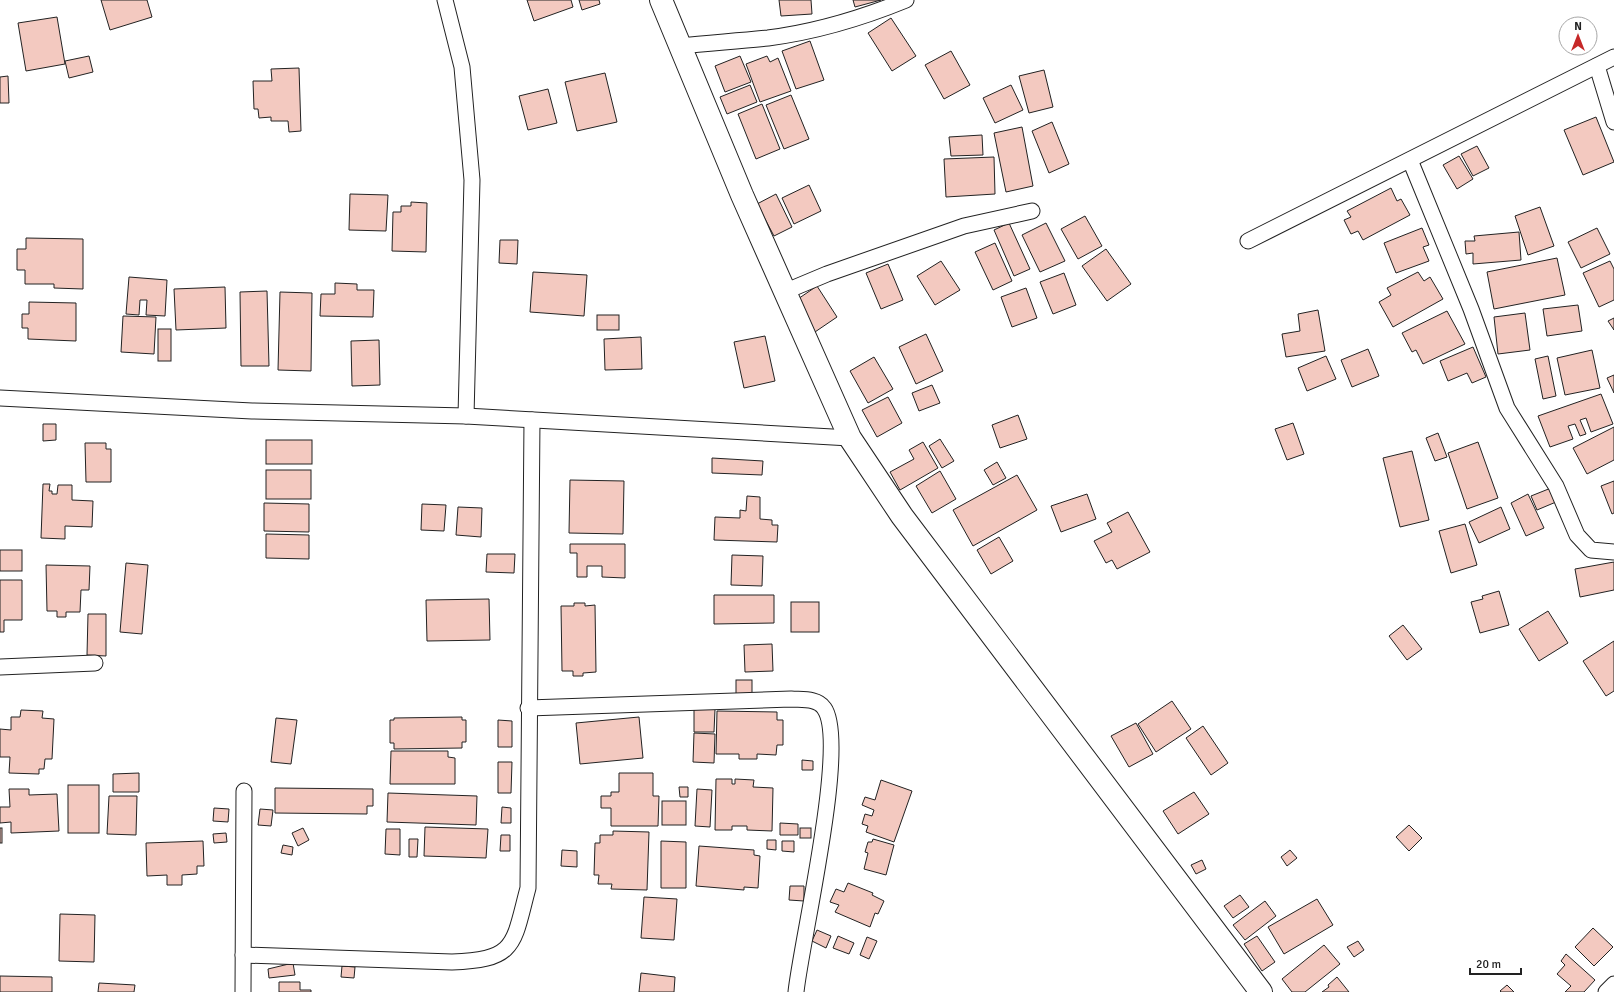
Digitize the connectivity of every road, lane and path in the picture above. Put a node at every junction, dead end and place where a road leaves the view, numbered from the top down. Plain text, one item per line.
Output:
1 (445, 0) edge
2 (660, 0) edge
3 (906, 0) edge
4 (680, 46) junction
5 (1614, 57) edge
6 (1597, 66) junction
7 (1614, 122) edge
8 (1410, 160) junction
9 (1032, 211) dead end
10 (1248, 241) dead end
11 (784, 292) junction
12 (0, 398) edge
13 (466, 416) junction
14 (532, 420) junction
15 (850, 438) junction
16 (1614, 552) edge
17 (95, 663) dead end
18 (0, 667) edge
19 (528, 708) junction
20 (244, 791) dead end
21 (243, 956) junction
22 (1614, 984) edge
23 (243, 992) edge
24 (796, 992) edge
25 (1261, 992) edge
26 (1606, 992) edge

1 - 13 street
2 - 4 street
3 - 4 street
4 - 11 street
5 - 6 street
6 - 7 street
6 - 8 street
8 - 10 street
8 - 16 street
9 - 11 street
11 - 15 street
12 - 13 street
13 - 14 street
14 - 15 street
14 - 19 street
15 - 25 street
17 - 18 street
19 - 21 street
19 - 24 street
20 - 21 street
21 - 23 street
22 - 26 street

